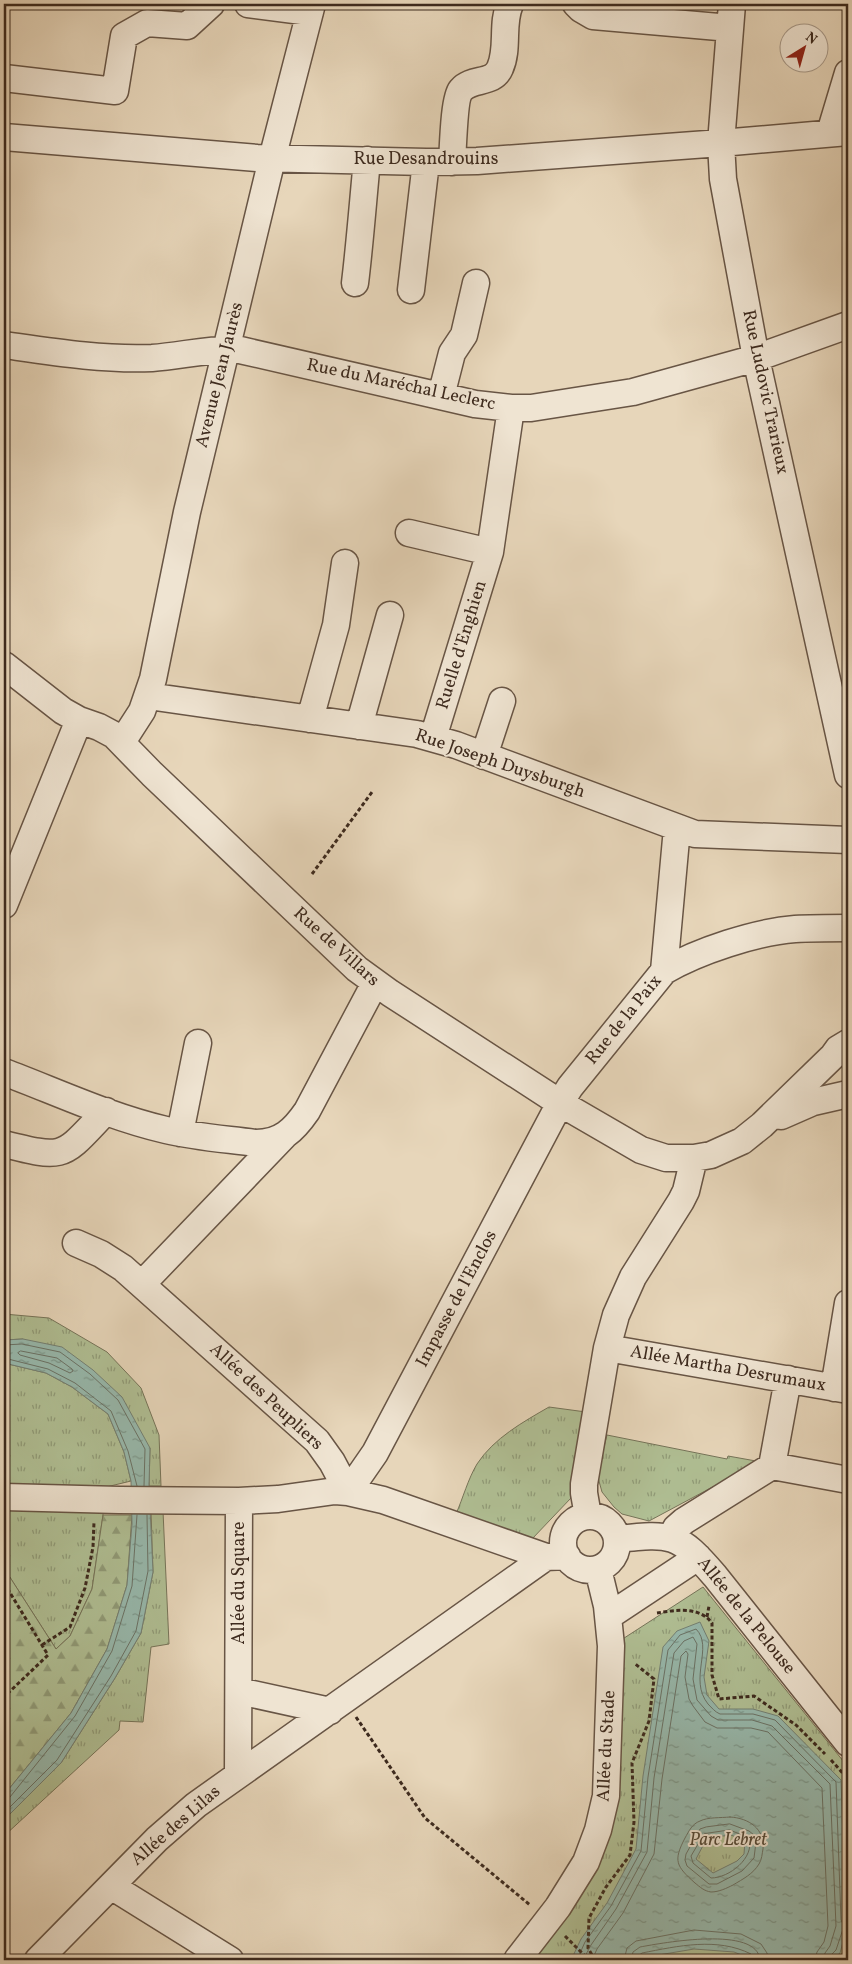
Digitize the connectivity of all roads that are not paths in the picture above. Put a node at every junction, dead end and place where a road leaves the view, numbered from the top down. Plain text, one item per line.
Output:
1 (211, 4) edge
2 (248, 4) edge
3 (510, 4) edge
4 (576, 4) edge
5 (311, 8) edge
6 (731, 16) edge
7 (848, 73) edge
8 (4, 78) edge
9 (839, 132) edge
10 (4, 136) edge
11 (721, 143) junction
12 (272, 159) junction
13 (367, 160) junction
14 (426, 162) junction
15 (452, 162) junction
16 (355, 283) dead end
17 (476, 283) dead end
18 (412, 290) dead end
19 (848, 325) edge
20 (4, 345) edge
21 (227, 349) junction
22 (756, 358) junction
23 (441, 396) junction
24 (511, 408) junction
25 (409, 532) dead end
26 (490, 552) junction
27 (345, 563) dead end
28 (390, 614) dead end
29 (4, 665) edge
30 (839, 690) edge
31 (148, 696) junction
32 (502, 701) dead end
33 (310, 719) junction
34 (79, 720) junction
35 (359, 726) junction
36 (433, 738) junction
37 (122, 742) junction
38 (484, 756) junction
39 (848, 775) edge
40 (676, 828) junction
41 (848, 840) edge
42 (4, 905) edge
43 (848, 928) edge
44 (664, 971) junction
45 (375, 983) junction
46 (198, 1042) dead end
47 (841, 1050) edge
48 (4, 1072) edge
49 (848, 1094) edge
50 (560, 1103) junction
51 (106, 1112) junction
52 (762, 1125) junction
53 (180, 1133) junction
54 (284, 1136) junction
55 (4, 1144) edge
56 (694, 1158) junction
57 (76, 1242) dead end
58 (142, 1284) junction
59 (848, 1303) edge
60 (607, 1348) junction
61 (788, 1379) junction
62 (841, 1389) edge
63 (772, 1466) junction
64 (848, 1480) edge
65 (348, 1492) junction
66 (4, 1497) edge
67 (239, 1501) junction
68 (588, 1516) junction
69 (671, 1538) junction
70 (617, 1539) junction
71 (557, 1557) junction
72 (698, 1557) junction
73 (598, 1569) junction
74 (609, 1616) junction
75 (239, 1691) junction
76 (337, 1706) junction
77 (848, 1743) edge
78 (238, 1774) junction
79 (111, 1886) junction
80 (38, 1960) edge
81 (230, 1960) edge
82 (517, 1960) edge

1 - 8 street
2 - 5 street
3 - 15 street
4 - 6 street
5 - 12 street, Avenue Jean Jaurès
6 - 11 street, Rue Ludovic Trarieux
7 - 9 street
9 - 11 street, Rue Desandrouins
10 - 12 street, Rue Desandrouins
11 - 15 street, Rue Desandrouins
11 - 22 street, Rue Ludovic Trarieux
12 - 13 street, Rue Desandrouins
12 - 21 street, Avenue Jean Jaurès
13 - 14 street, Rue Desandrouins
13 - 16 street
14 - 15 street, Rue Desandrouins
14 - 18 street
17 - 23 street
19 - 22 street, Rue du Maréchal Leclerc
20 - 21 street, Rue du Maréchal Leclerc
21 - 23 street, Rue du Maréchal Leclerc
21 - 31 street, Avenue Jean Jaurès
22 - 24 street, Rue du Maréchal Leclerc
22 - 30 street, Rue Ludovic Trarieux
23 - 24 street, Rue du Maréchal Leclerc
24 - 26 street, Ruelle d'Enghien
25 - 26 street
26 - 36 street, Ruelle d'Enghien
27 - 33 street
28 - 35 street
29 - 34 street, Rue de Villars
30 - 39 street, Rue Ludovic Trarieux
31 - 33 street, Rue Joseph Duysburgh
31 - 37 street, Avenue Jean Jaurès
32 - 38 street
33 - 35 street, Rue Joseph Duysburgh
34 - 37 street, Rue de Villars
34 - 42 street
35 - 36 street, Rue Joseph Duysburgh
36 - 38 street, Rue Joseph Duysburgh
37 - 45 street, Rue de Villars
38 - 40 street, Rue Joseph Duysburgh
40 - 41 street, Rue Joseph Duysburgh
40 - 44 street
43 - 44 street, Rue de la Paix
44 - 50 street, Rue de la Paix
45 - 50 street, Rue de Villars
45 - 54 street
46 - 53 street
47 - 49 street
47 - 52 street
48 - 51 street
49 - 52 street
50 - 56 street, Rue de Villars
50 - 65 street, Impasse de l'Enclos
51 - 53 street
51 - 55 street
52 - 56 street, Rue de Villars
53 - 54 street
54 - 58 street
56 - 60 street
57 - 58 street, Allée des Peupliers
58 - 65 street, Allée des Peupliers
59 - 62 street
60 - 61 street, Allée Martha Desrumaux
60 - 68 street
61 - 62 street, Allée Martha Desrumaux
61 - 63 street
63 - 64 street
63 - 69 street
65 - 67 street, Allée du Square
65 - 71 street
66 - 67 street
67 - 75 street, Allée du Square
68 - 70 street
68 - 71 street
69 - 70 street, Allée de la Pelouse
69 - 72 street, Allée de la Pelouse
70 - 73 street
71 - 73 street
71 - 76 street, Allée des Lilas
72 - 74 street
72 - 77 street, Allée de la Pelouse
73 - 74 street, Allée du Stade
74 - 82 street, Allée du Stade
75 - 76 street
75 - 78 street, Allée du Square
76 - 78 street, Allée des Lilas
78 - 79 street, Allée des Lilas
79 - 80 street, Allée des Lilas
79 - 81 street

